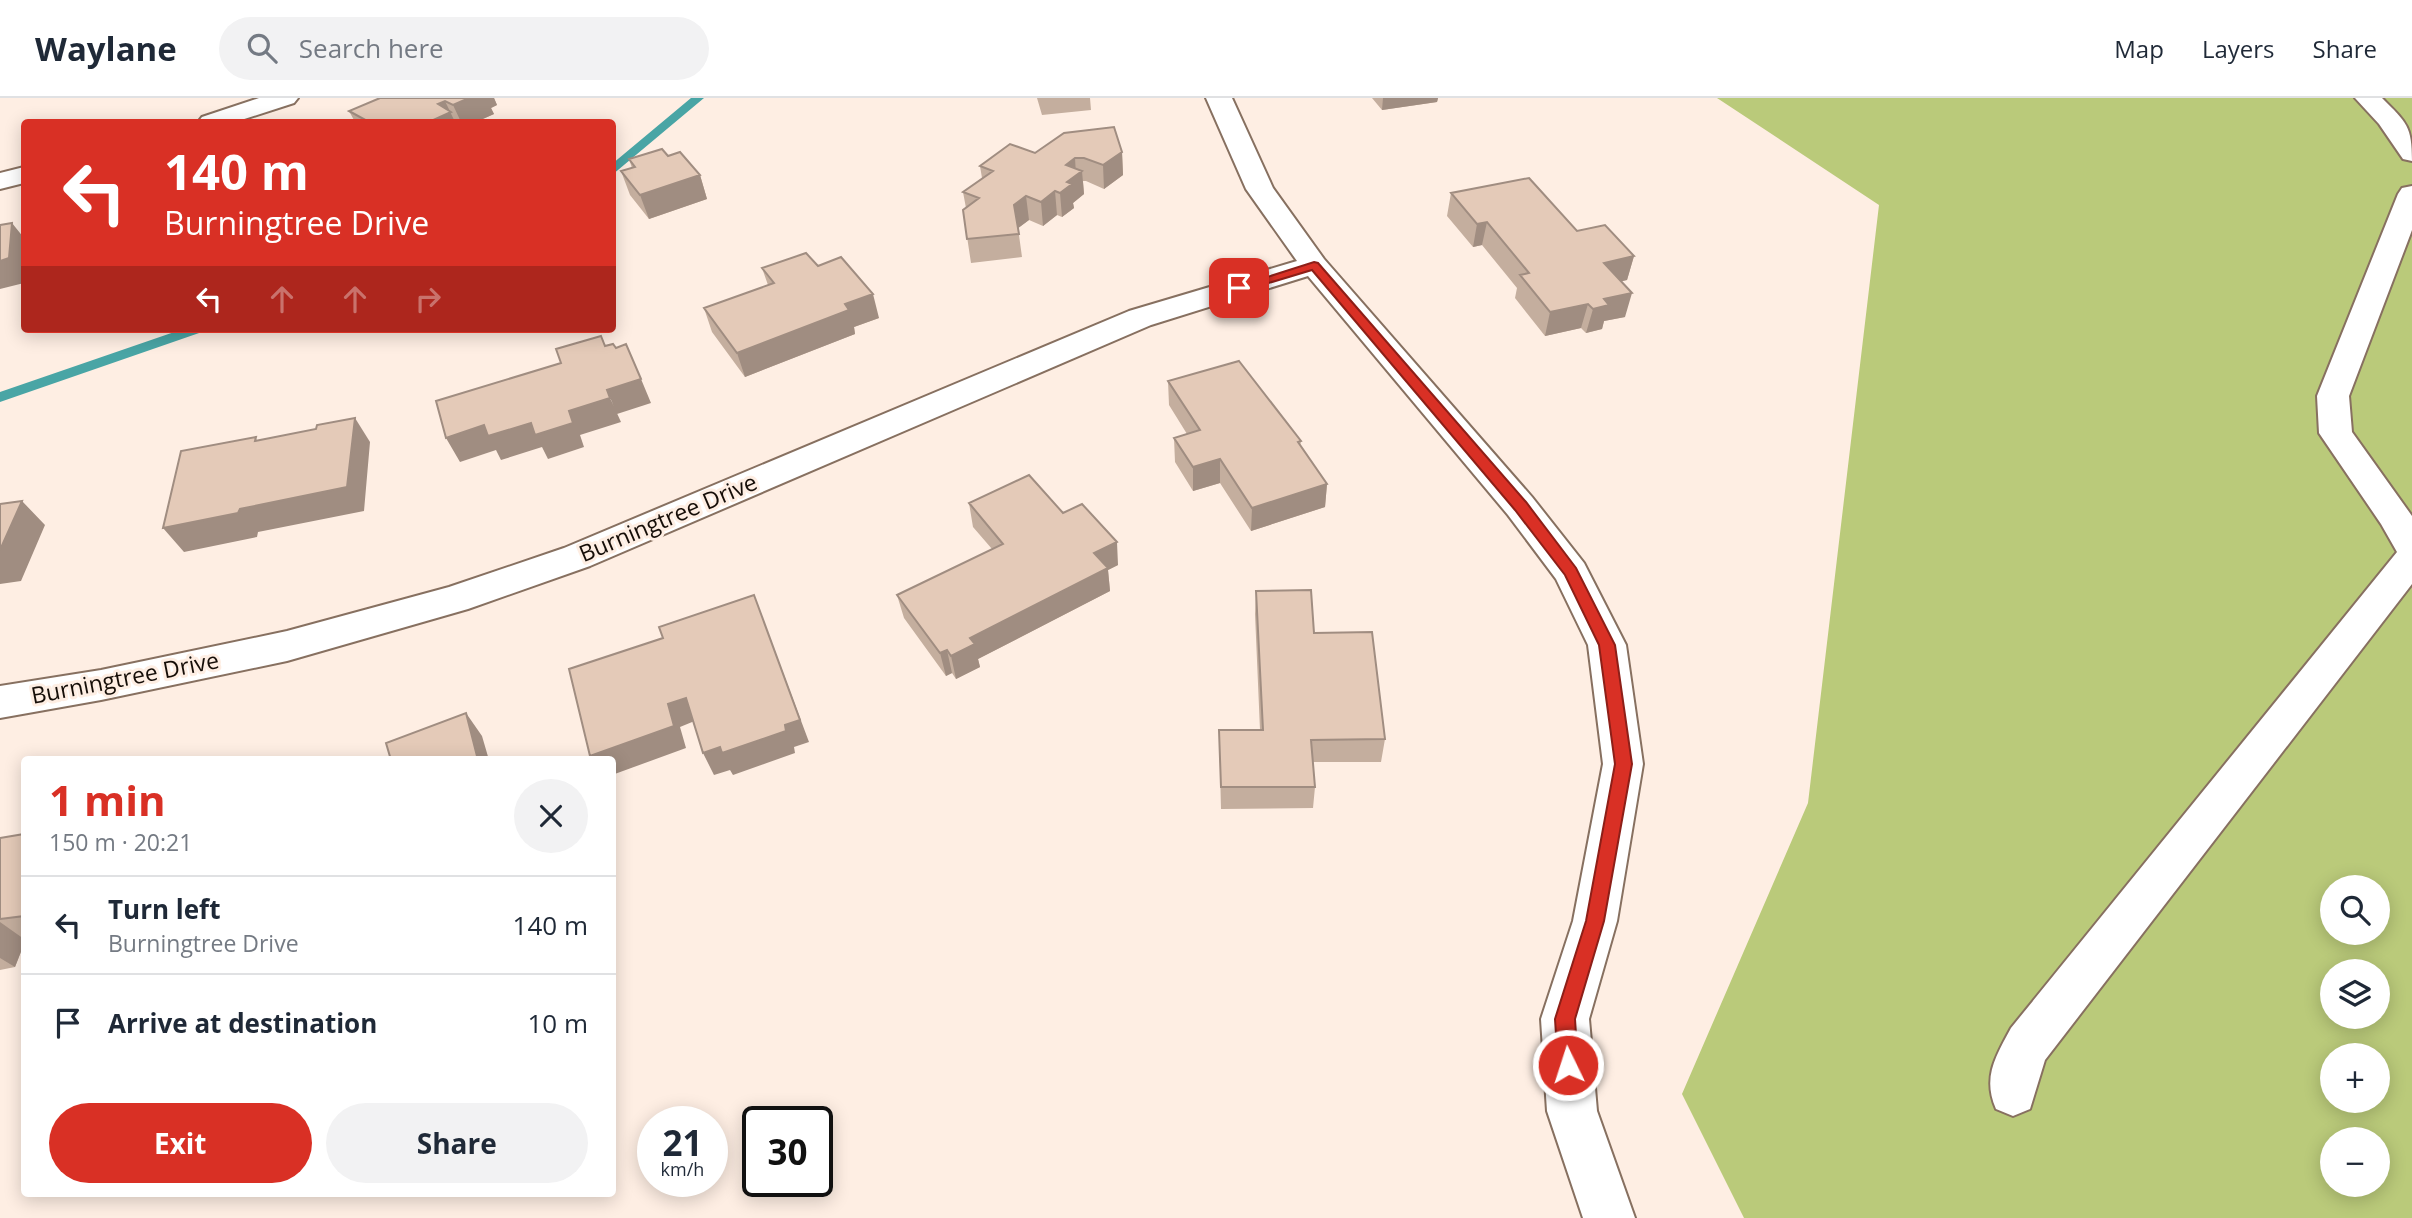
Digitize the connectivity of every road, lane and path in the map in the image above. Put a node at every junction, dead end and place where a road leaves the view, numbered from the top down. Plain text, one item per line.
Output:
1 (285, 98) edge
2 (1219, 98) edge
3 (2368, 98) edge
4 (220, 119) edge
5 (2412, 153) edge
6 (21, 176) edge
7 (0, 181) edge
8 (2412, 194) edge
9 (1314, 265) junction
10 (2412, 547) edge
11 (2412, 558) edge
12 (0, 702) edge
13 (2013, 1092) dead end
14 (1609, 1218) edge

1 - 4 street
2 - 9 street
3 - 5 street
6 - 7 street
8 - 10 street
9 - 12 street, Burningtree Drive
9 - 14 street
11 - 13 street

